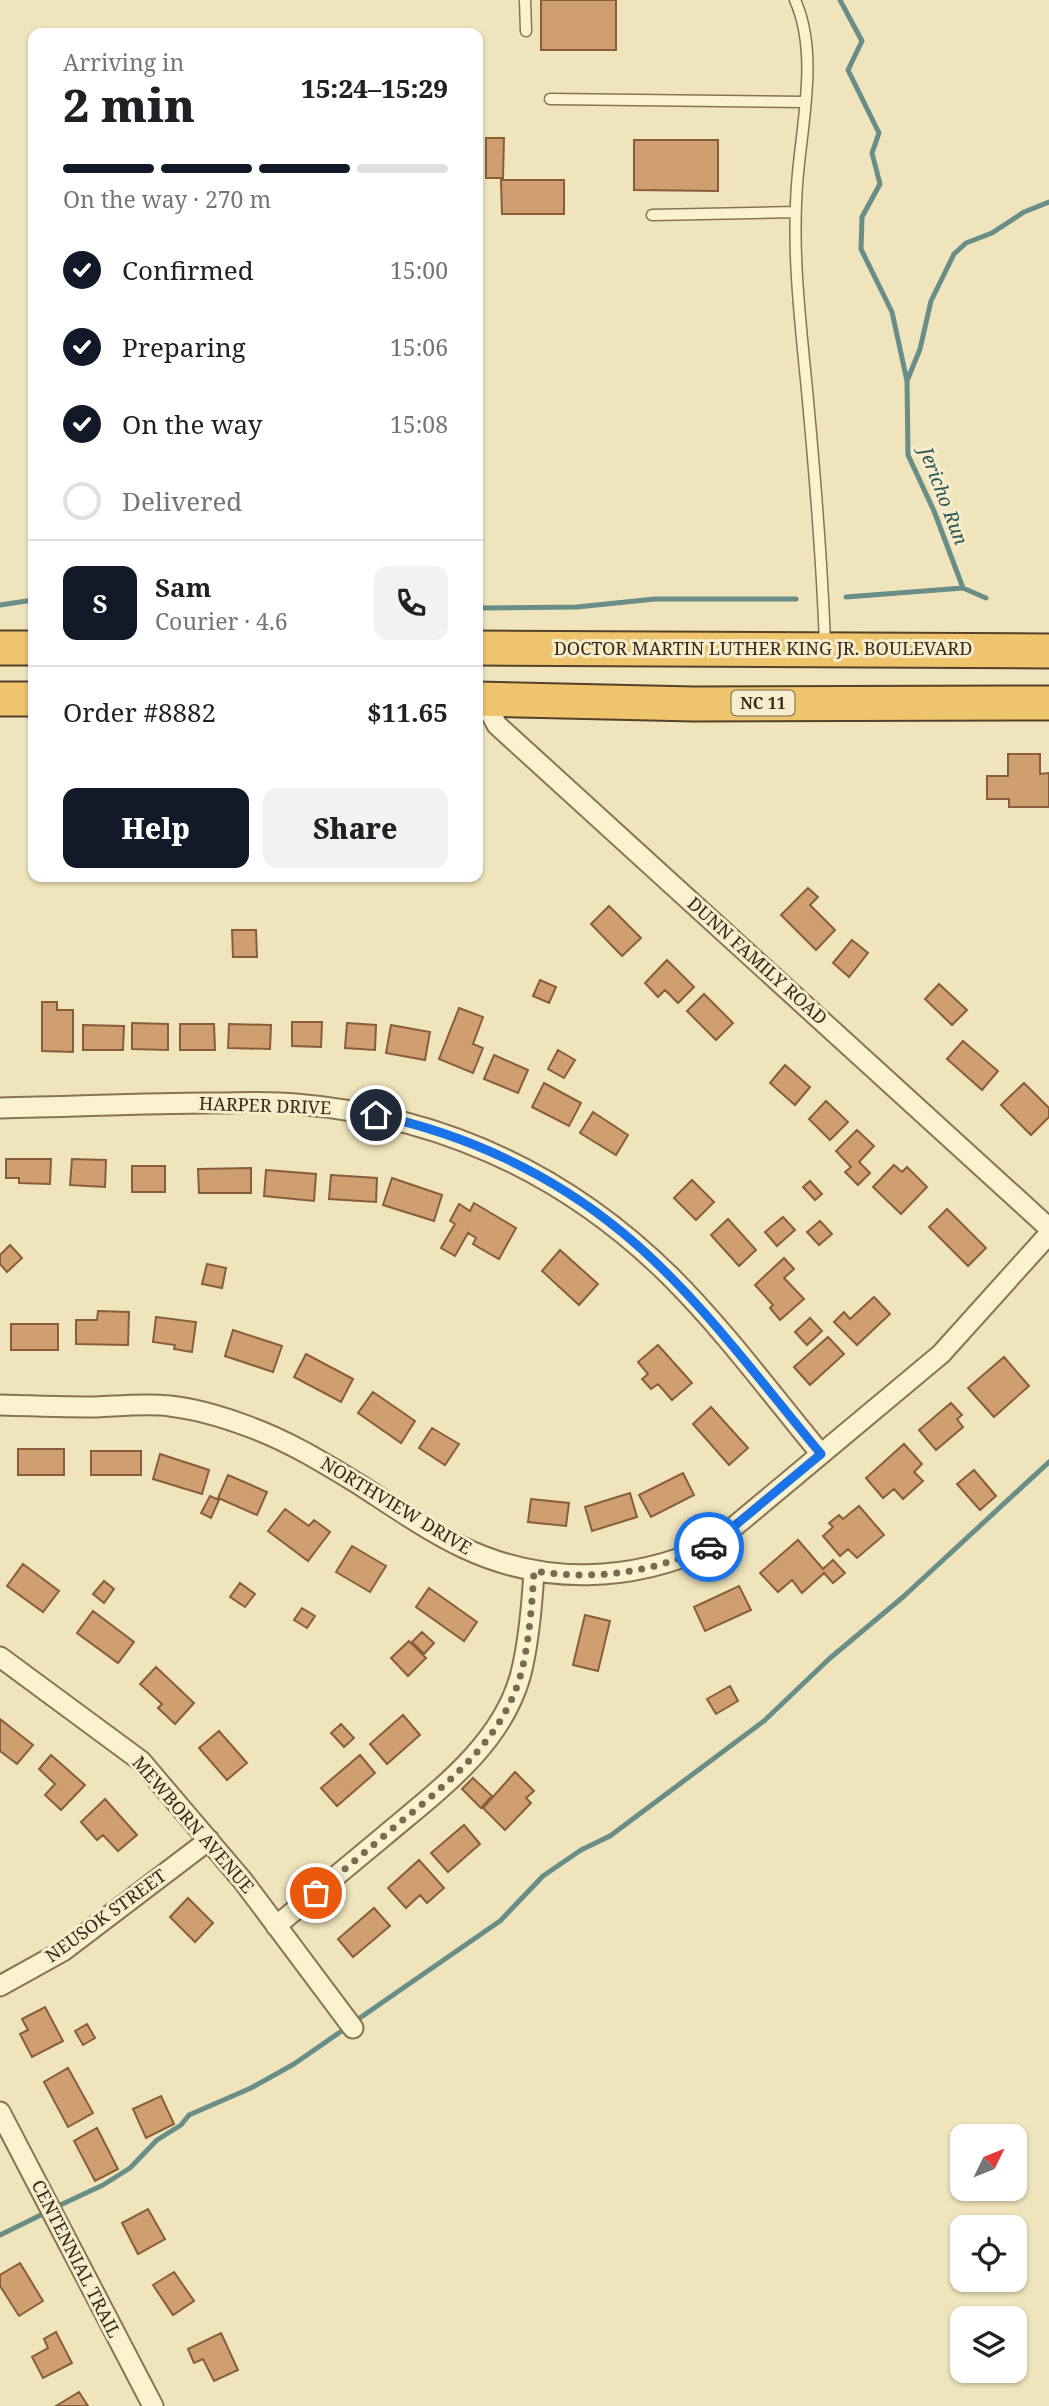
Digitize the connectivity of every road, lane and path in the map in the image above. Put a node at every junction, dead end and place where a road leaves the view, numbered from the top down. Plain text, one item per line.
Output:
1 (525, 0) edge
2 (795, 0) edge
3 (526, 31) dead end
4 (550, 99) dead end
5 (804, 102) junction
6 (794, 212) junction
7 (652, 215) dead end
8 (0, 648) edge
9 (28, 648) edge
10 (483, 648) edge
11 (826, 649) junction
12 (1049, 651) edge
13 (483, 694) edge
14 (0, 699) edge
15 (28, 699) edge
16 (483, 701) edge
17 (1049, 703) edge
18 (0, 1108) edge
19 (1049, 1228) edge
20 (1049, 1234) edge
21 (0, 1405) edge
22 (821, 1454) junction
23 (534, 1571) junction
24 (0, 1657) edge
25 (209, 1840) junction
26 (276, 1926) junction
27 (0, 1986) edge
28 (353, 2028) dead end
29 (0, 2112) edge
30 (153, 2406) edge

1 - 3 lane
2 - 5 lane
4 - 5 lane
5 - 6 lane
6 - 7 lane
6 - 11 lane
8 - 9 highway
10 - 11 highway, DOCTOR MARTIN LUTHER KING JR. BOULEVARD
11 - 12 highway, DOCTOR MARTIN LUTHER KING JR. BOULEVARD
13 - 17 highway, NC 11
14 - 15 highway
16 - 19 street, DUNN FAMILY ROAD
18 - 22 street, HARPER DRIVE
20 - 22 street, NORTHVIEW DRIVE
21 - 23 street, NORTHVIEW DRIVE
22 - 23 street, NORTHVIEW DRIVE
23 - 26 street
24 - 25 street, MEWBORN AVENUE
25 - 26 street, MEWBORN AVENUE
25 - 27 street, NEUSOK STREET
26 - 28 street, MEWBORN AVENUE
29 - 30 street, CENTENNIAL TRAIL

